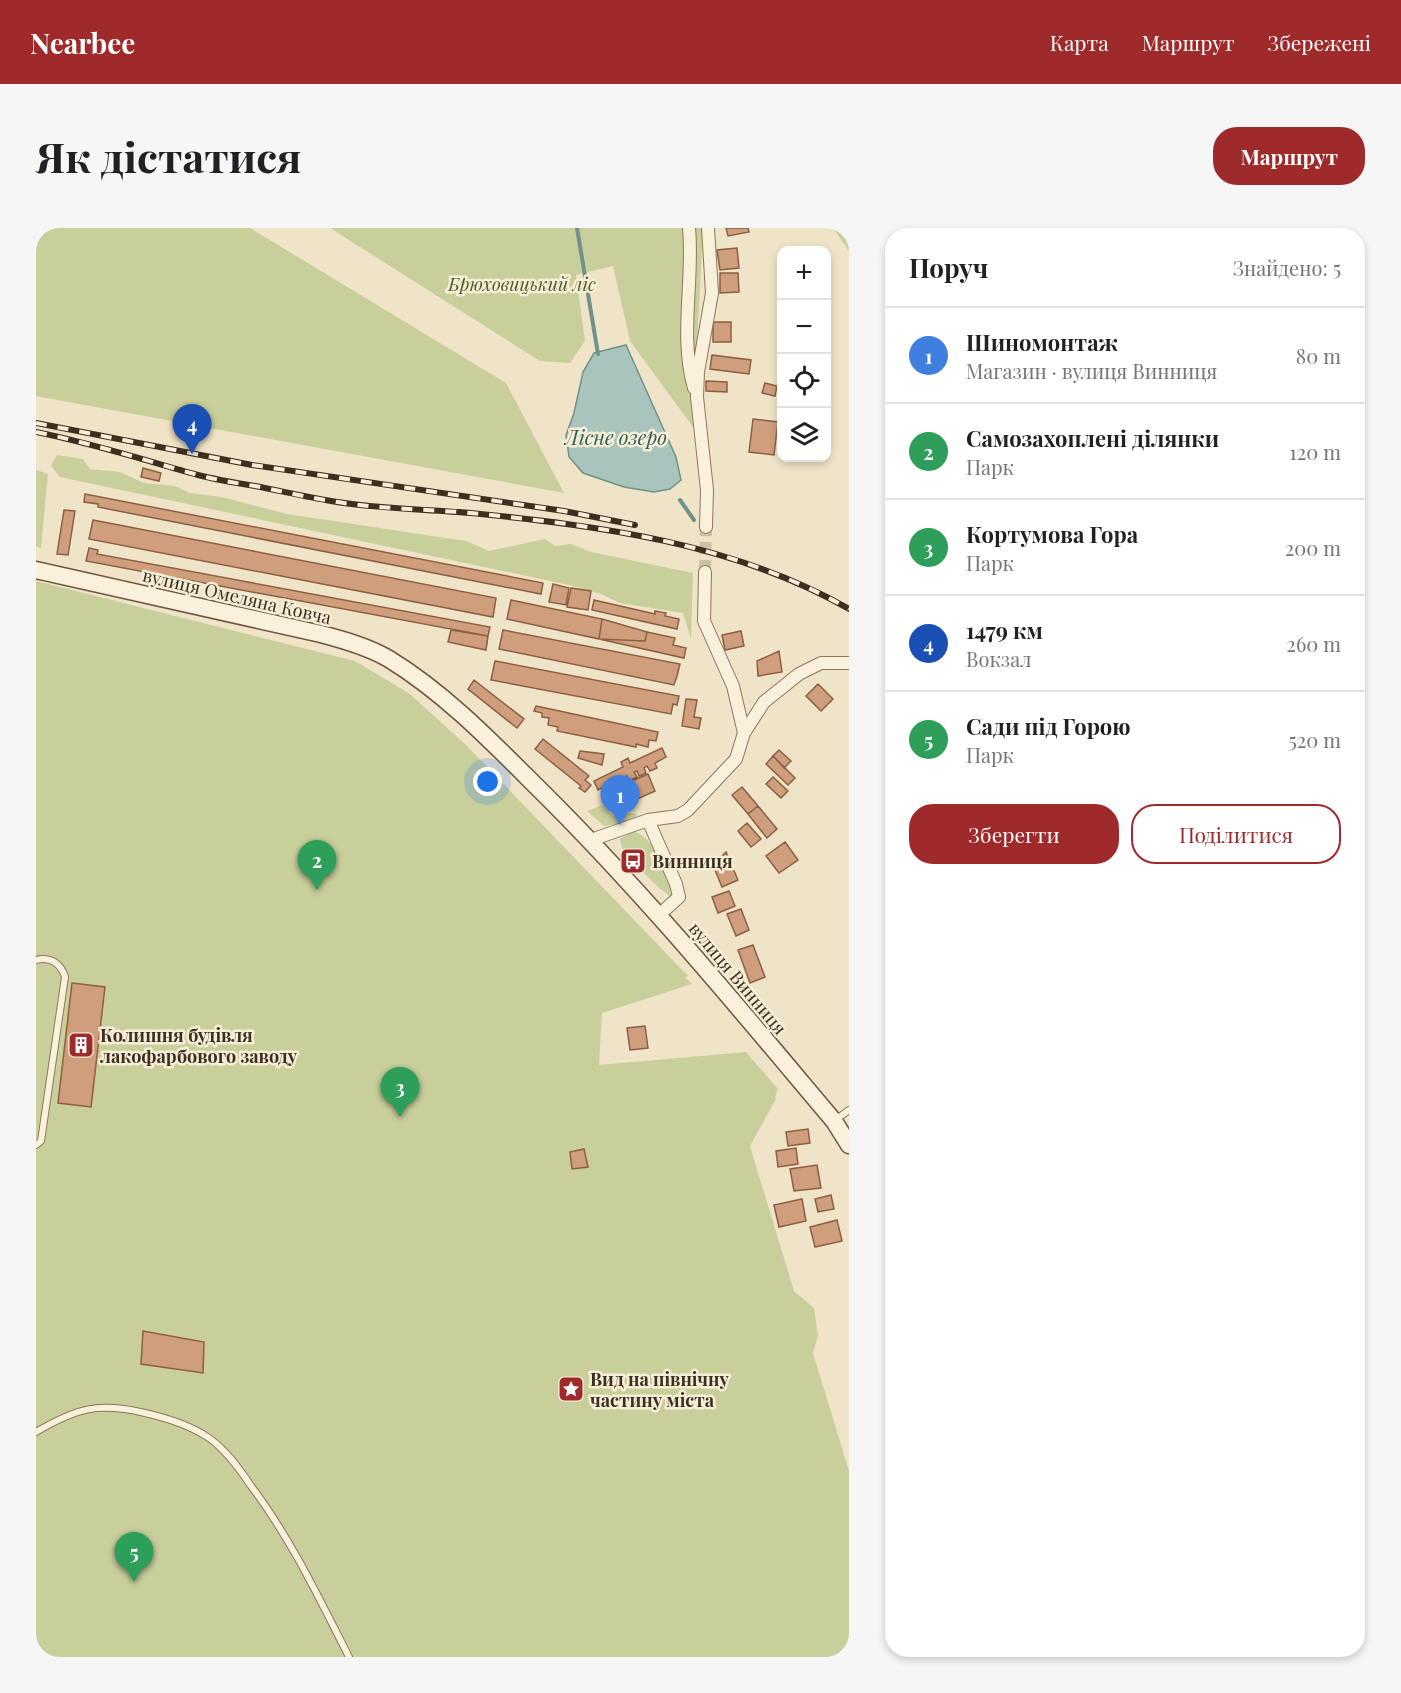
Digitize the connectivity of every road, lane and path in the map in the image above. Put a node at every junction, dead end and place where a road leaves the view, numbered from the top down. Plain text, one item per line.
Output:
1 (689, 228) edge
2 (708, 228) edge
3 (697, 397) junction
4 (706, 527) tunnel mouth
5 (36, 570) edge
6 (705, 572) tunnel mouth
7 (849, 663) edge
8 (420, 681) joint
9 (744, 733) junction
10 (647, 815) junction
11 (591, 840) junction
12 (659, 915) junction
13 (36, 960) edge
14 (849, 1110) edge
15 (834, 1121) junction
16 (849, 1145) edge
17 (36, 1146) edge
18 (36, 1432) edge
19 (349, 1657) edge

1 - 3 street
2 - 3 street
3 - 4 street
5 - 8 main road, вулиця Омеляна Ковча
6 - 9 street
7 - 9 street
8 - 11 main road, вулиця Винниця
9 - 10 street
10 - 11 street
10 - 12 street
11 - 12 main road, вулиця Винниця
12 - 15 main road, вулиця Винниця
13 - 17 lane
14 - 15 lane
15 - 16 main road, вулиця Винниця
18 - 19 lane

